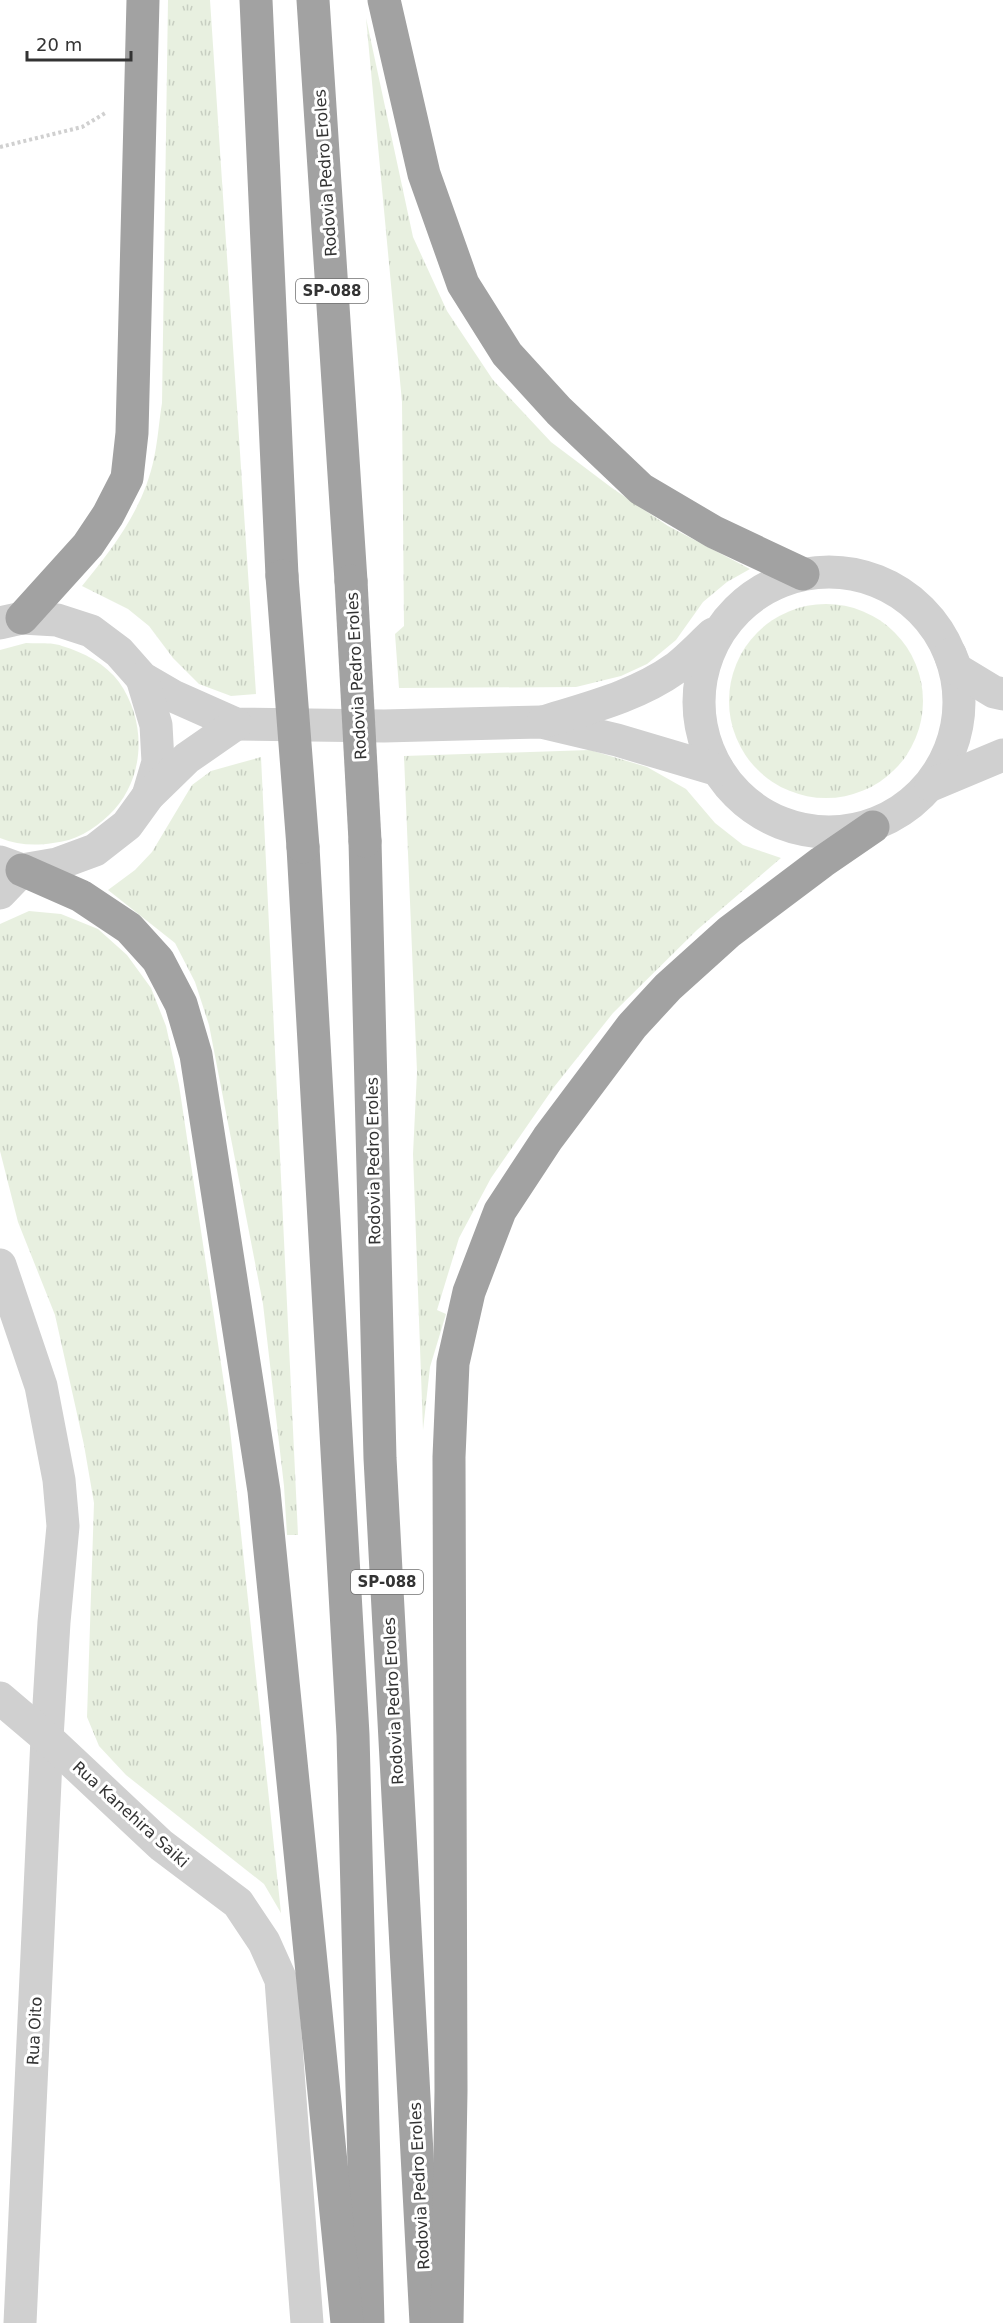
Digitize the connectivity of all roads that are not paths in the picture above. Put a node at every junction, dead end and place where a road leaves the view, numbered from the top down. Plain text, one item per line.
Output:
1 (143, 0) edge
2 (256, 0) edge
3 (314, 0) edge
4 (384, 0) edge
5 (803, 574) junction
6 (11, 621) edge
7 (723, 624) junction
8 (941, 635) junction
9 (142, 678) junction
10 (1003, 694) edge
11 (542, 722) junction
12 (236, 724) junction
13 (1003, 755) edge
14 (718, 770) junction
15 (931, 785) junction
16 (148, 796) junction
17 (873, 827) junction
18 (7, 875) edge
19 (0, 1265) edge
20 (0, 1698) edge
21 (47, 1738) junction
22 (20, 2323) edge
23 (307, 2323) edge
24 (347, 2323) edge
25 (368, 2323) edge
26 (426, 2323) edge
27 (447, 2323) edge

1 - 6 highway
2 - 25 highway, SP-088, bridge
3 - 26 highway, Rodovia Pedro Eroles / SP-088, bridge
4 - 5 highway
5 - 7 street
5 - 8 street
6 - 9 street
7 - 11 street
7 - 14 street
8 - 10 street
8 - 15 street
9 - 12 street
9 - 16 street
11 - 12 street
11 - 14 street
12 - 16 street
13 - 15 street
14 - 17 street
15 - 17 street
16 - 18 street
17 - 27 highway
18 - 24 highway
19 - 21 street, Rua Oito
20 - 21 street, Rua Kanehira Saiki
21 - 22 street, Rua Oito
21 - 23 street, Rua Kanehira Saiki

